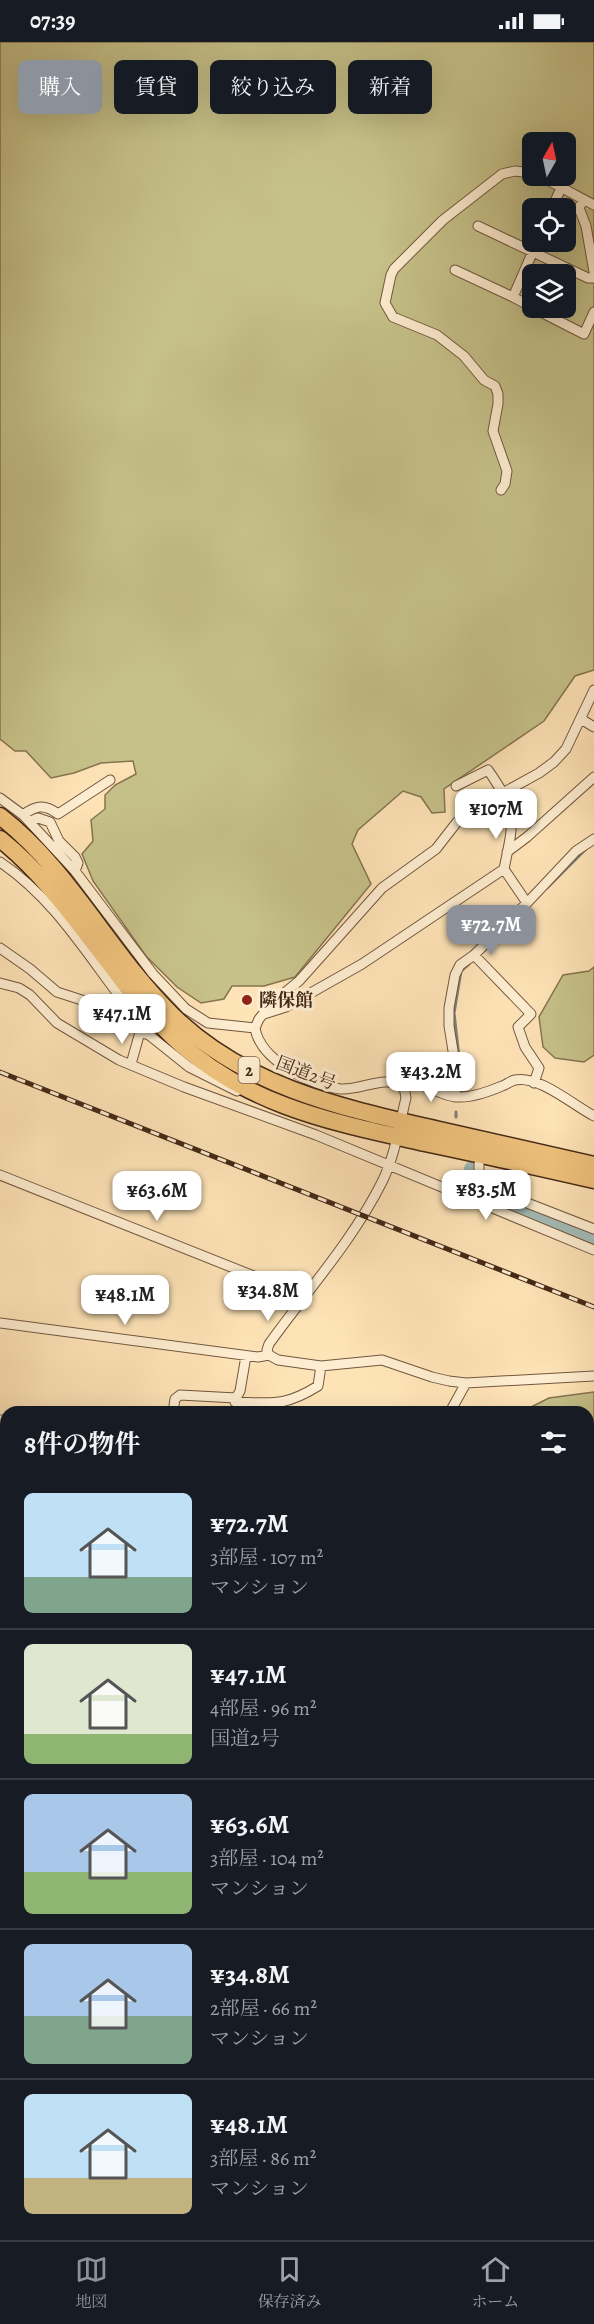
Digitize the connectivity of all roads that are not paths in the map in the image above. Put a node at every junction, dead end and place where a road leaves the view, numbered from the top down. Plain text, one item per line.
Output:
1 (522, 172) edge
2 (558, 186) edge
3 (561, 188) junction
4 (556, 198) edge
5 (583, 200) junction
6 (594, 205) edge
7 (478, 226) dead end
8 (532, 253) junction
9 (455, 270) dead end
10 (594, 272) edge
11 (594, 278) edge
12 (513, 297) junction
13 (522, 302) edge
14 (594, 312) edge
15 (554, 318) edge
16 (501, 490) dead end
17 (594, 690) edge
18 (580, 719) junction
19 (594, 727) edge
20 (594, 777) edge
21 (110, 780) dead end
22 (456, 786) dead end
23 (504, 793) junction
24 (0, 798) edge
25 (0, 816) edge
26 (27, 818) junction
27 (594, 839) edge
28 (0, 840) edge
29 (507, 852) junction
30 (5, 861) edge
31 (504, 869) junction
32 (75, 871) junction
33 (527, 903) junction
34 (0, 948) edge
35 (476, 957) junction
36 (0, 983) edge
37 (264, 1014) junction
38 (134, 1015) junction
39 (255, 1028) junction
40 (140, 1032) junction
41 (131, 1064) junction
42 (534, 1083) junction
43 (404, 1087) junction
44 (455, 1097) junction
45 (262, 1098) junction
46 (594, 1116) edge
47 (399, 1129) junction
48 (479, 1164) dead end
49 (594, 1165) edge
50 (389, 1166) junction
51 (0, 1175) edge
52 (594, 1180) edge
53 (522, 1202) junction
54 (516, 1217) junction
55 (594, 1229) edge
56 (594, 1250) edge
57 (304, 1296) junction
58 (0, 1323) edge
59 (269, 1355) junction
60 (246, 1356) junction
61 (321, 1366) junction
62 (594, 1376) edge
63 (466, 1383) junction
64 (234, 1404) edge
65 (174, 1406) edge
66 (453, 1406) edge

1 - 16 street
2 - 3 street
3 - 4 street
3 - 5 street
5 - 6 street
5 - 10 street
7 - 8 street
8 - 11 street
8 - 12 street
9 - 12 street
12 - 13 street
14 - 15 street
17 - 18 street
18 - 19 street
18 - 23 street
20 - 29 street
21 - 26 street
22 - 23 street
23 - 29 street
23 - 37 street
24 - 26 street
25 - 47 highway, 国道2号 / 2
26 - 32 street
26 - 32 street
27 - 33 street
28 - 45 highway, 国道2号 / 2
29 - 31 street
30 - 38 street
31 - 33 street
31 - 37 street
32 - 39 street
33 - 35 street
34 - 38 street
35 - 42 street
35 - 44 street
36 - 41 street
37 - 39 street
38 - 40 street
39 - 43 street
40 - 41 street
40 - 45 street
41 - 50 street
42 - 44 street
42 - 46 street
43 - 44 street
43 - 47 street
45 - 47 highway, 国道2号 / 2
47 - 49 highway, 国道2号 / 2
47 - 50 street
47 - 52 highway, 国道2号 / 2
48 - 53 street
50 - 54 street
50 - 57 street
51 - 57 street
53 - 54 street
53 - 55 street
54 - 56 street
57 - 59 street
58 - 60 street
59 - 60 street
59 - 61 street
60 - 64 street
61 - 63 street
61 - 64 street
62 - 63 street
63 - 66 street
64 - 65 street

